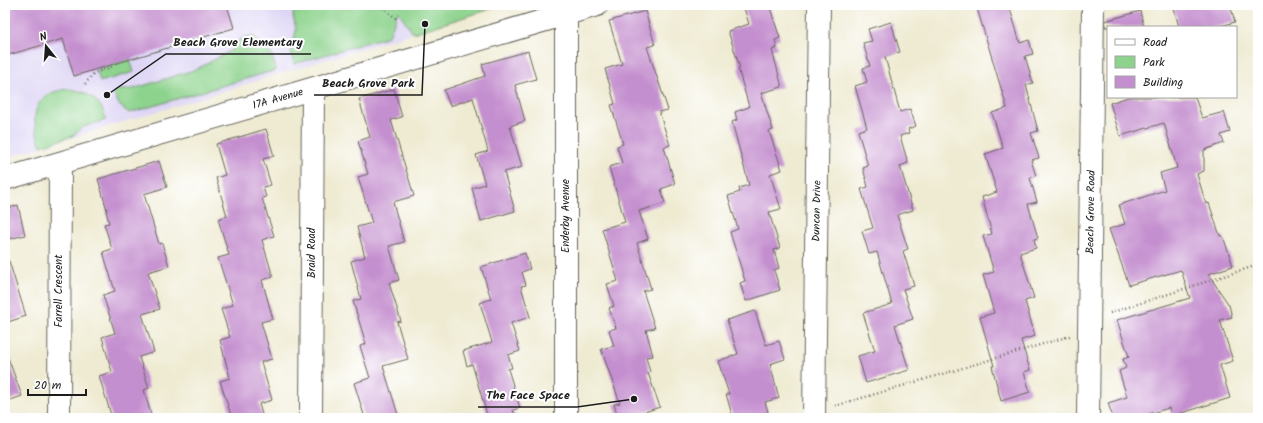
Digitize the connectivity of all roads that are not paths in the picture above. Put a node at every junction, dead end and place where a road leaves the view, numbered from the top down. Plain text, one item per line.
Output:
1 (597, 5) edge
2 (819, 5) edge
3 (1093, 5) edge
4 (566, 14) junction
5 (313, 89) junction
6 (60, 163) junction
7 (5, 179) edge
8 (814, 415) edge
9 (59, 418) edge
10 (311, 418) edge
11 (566, 418) edge
12 (1088, 418) edge

1 - 4 street, 17A Avenue
2 - 8 street, Duncan Drive
3 - 12 street, Beach Grove Road
4 - 5 street, 17A Avenue
4 - 11 street, Enderby Avenue
5 - 6 street, 17A Avenue
5 - 10 street, Braid Road
6 - 7 street, 17A Avenue
6 - 9 street, Farrell Crescent

